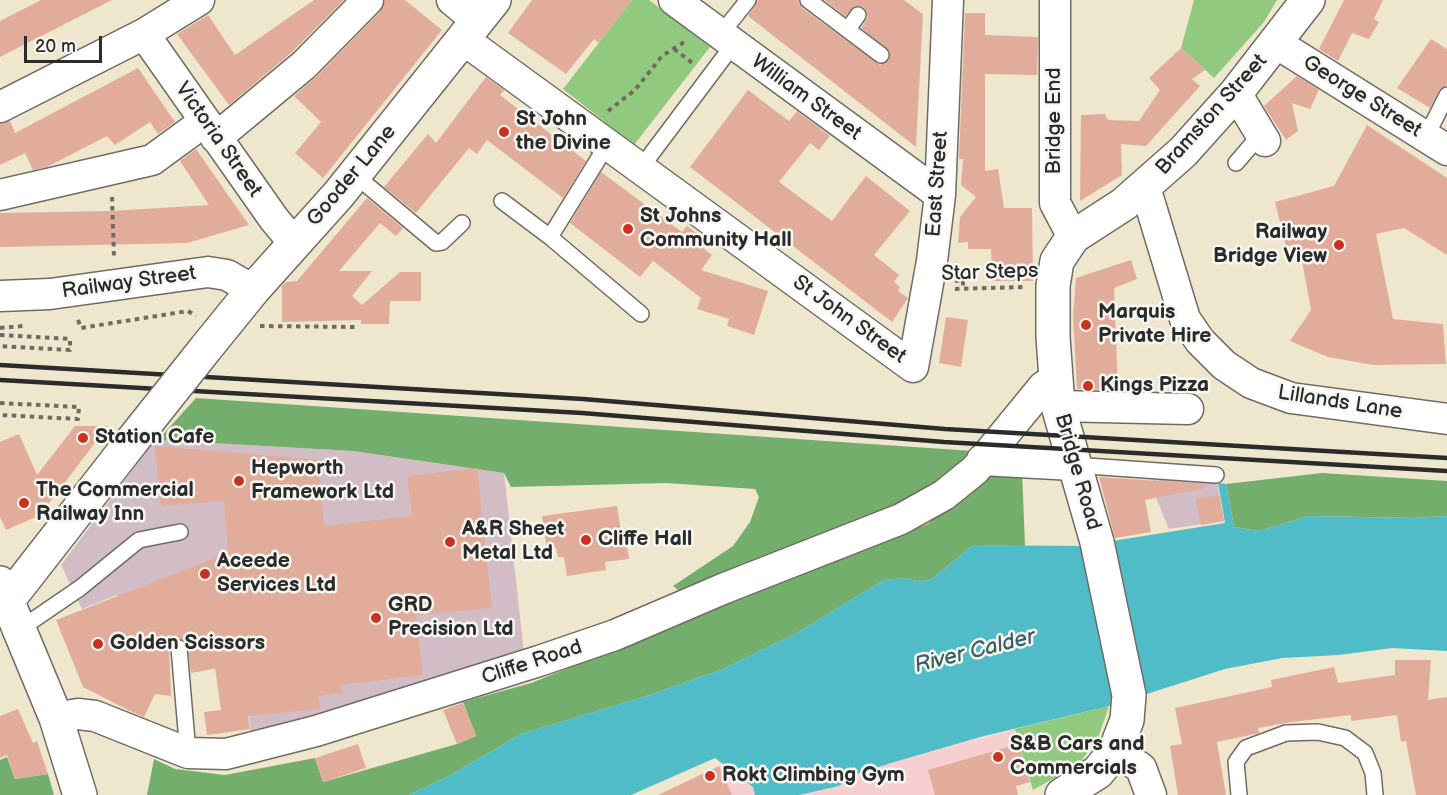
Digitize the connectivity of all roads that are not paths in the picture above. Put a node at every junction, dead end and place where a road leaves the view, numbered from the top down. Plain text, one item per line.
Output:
1 (199, 0) edge
2 (368, 0) edge
3 (452, 0) edge
4 (674, 0) edge
5 (748, 0) edge
6 (808, 0) edge
7 (948, 0) edge
8 (1055, 0) edge
9 (1308, 0) edge
10 (858, 15) dead end
11 (478, 20) edge
12 (848, 29) junction
13 (144, 34) junction
14 (718, 34) junction
15 (1276, 43) junction
16 (881, 55) dead end
17 (1236, 93) junction
18 (1447, 95) edge
19 (0, 106) edge
20 (210, 130) junction
21 (598, 138) junction
22 (1263, 138) joint
23 (1437, 143) edge
24 (1236, 163) dead end
25 (640, 169) junction
26 (355, 175) junction
27 (1145, 187) junction
28 (0, 195) edge
29 (940, 195) junction
30 (502, 201) dead end
31 (462, 223) dead end
32 (550, 237) junction
33 (1073, 237) junction
34 (294, 243) junction
35 (0, 296) edge
36 (641, 314) dead end
37 (228, 320) junction
38 (913, 367) joint
39 (1057, 393) junction
40 (1188, 409) dead end
41 (1447, 419) edge
42 (982, 460) junction
43 (1073, 465) junction
44 (1216, 475) dead end
45 (180, 532) dead end
46 (7, 603) edge
47 (179, 648) dead end
48 (56, 718) junction
49 (1115, 751) junction
50 (188, 753) junction
51 (80, 795) edge
52 (1062, 795) edge
53 (1151, 795) edge
54 (1239, 795) edge
55 (1375, 795) edge

1 - 13 street
2 - 20 street
3 - 11 street, St John Street
4 - 14 street, William Street
5 - 14 lane
6 - 12 lane
7 - 29 street, East Street
8 - 33 street, Bridge End
9 - 15 main road, Bramston Street
10 - 12 lane
11 - 21 street, St John Street
11 - 26 main road, Gooder Lane
12 - 16 lane
13 - 19 street
13 - 20 street, Victoria Street
14 - 25 lane
14 - 29 street, William Street
15 - 17 main road, Bramston Street
15 - 23 street, George Street
17 - 22 street
17 - 27 main road, Bramston Street
18 - 23 lane
20 - 28 street
20 - 34 street, Victoria Street
21 - 25 street, St John Street
21 - 32 lane
22 - 24 lane
25 - 38 street, St John Street
26 - 31 lane
26 - 34 main road, Gooder Lane
27 - 33 main road, Bramston Street
27 - 41 street, Lillands Lane
29 - 38 street, East Street
30 - 32 lane
32 - 36 lane
33 - 39 main road, Bridge Road
34 - 37 main road, Gooder Lane
35 - 37 street, Railway Street
37 - 46 main road, Gooder Lane, bridge
39 - 40 street
39 - 42 street, Cliffe Road
39 - 43 main road, Bridge Road
42 - 43 street
42 - 50 street, Cliffe Road
43 - 44 lane
43 - 49 main road, Bridge Road
45 - 46 lane
46 - 48 main road
47 - 50 lane
48 - 50 street, Cliffe Road
48 - 51 main road
49 - 52 main road
49 - 53 street
54 - 55 lane

